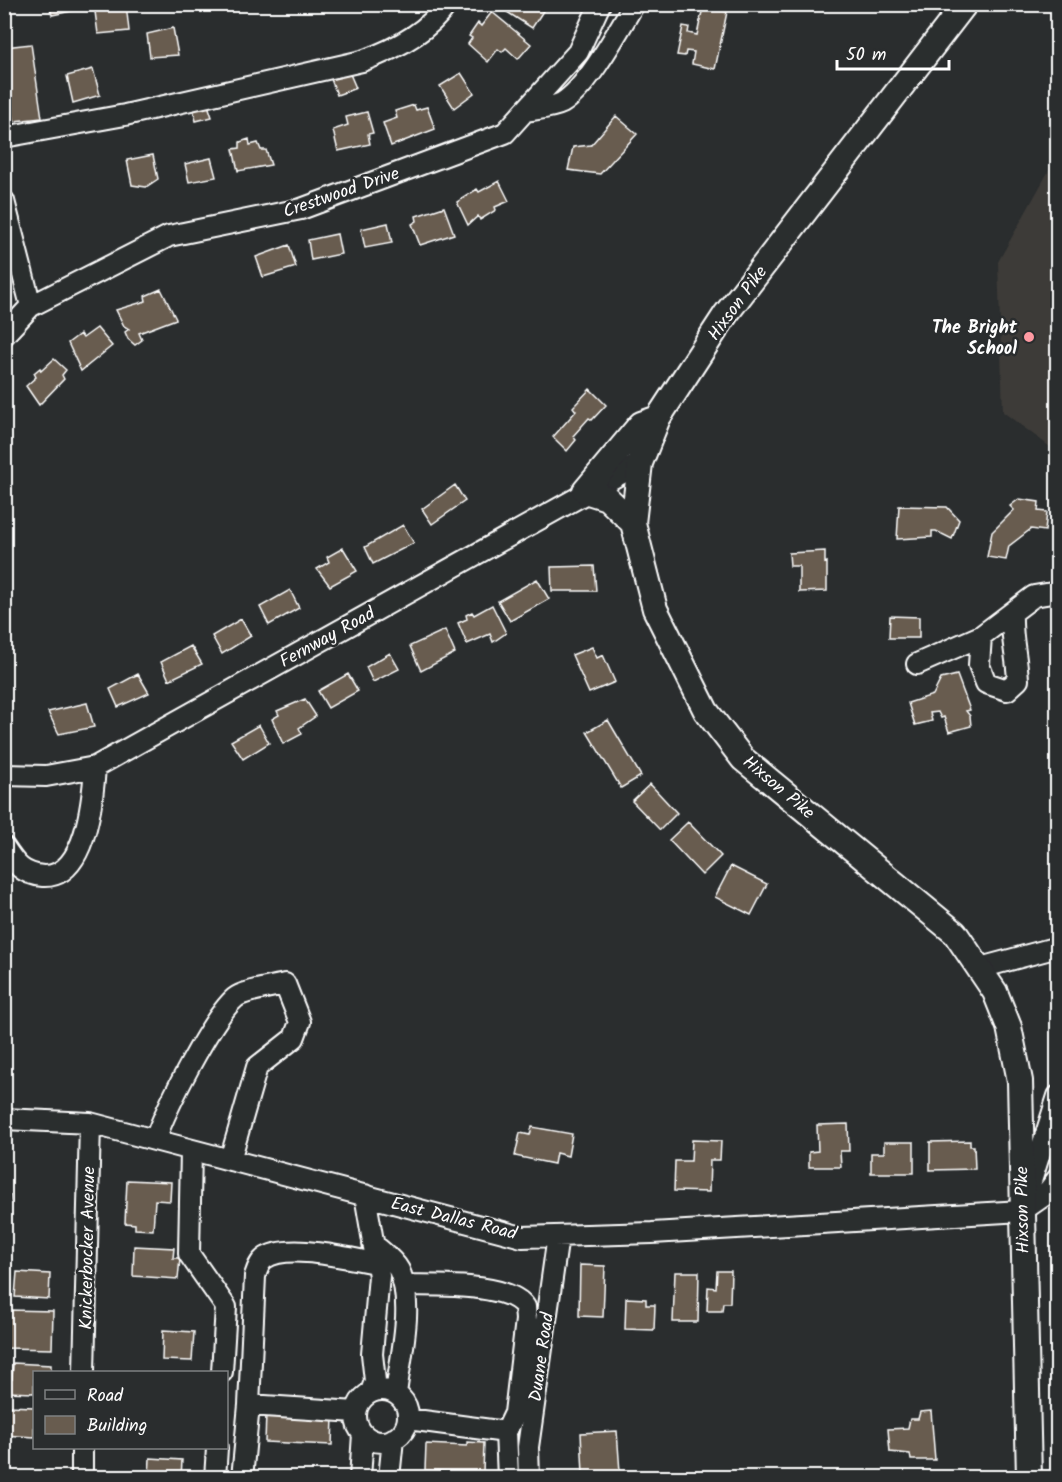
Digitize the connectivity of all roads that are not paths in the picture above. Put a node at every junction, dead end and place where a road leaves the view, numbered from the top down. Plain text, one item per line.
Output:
1 (447, 4) edge
2 (600, 4) edge
3 (634, 4) edge
4 (965, 4) edge
5 (525, 111) junction
6 (4, 137) edge
7 (4, 201) edge
8 (31, 306) junction
9 (4, 335) edge
10 (658, 418) junction
11 (640, 463) junction
12 (585, 491) junction
13 (633, 524) junction
14 (1058, 592) edge
15 (1012, 615) junction
16 (981, 636) junction
17 (917, 664) dead end
18 (95, 767) junction
19 (4, 775) edge
20 (4, 847) edge
21 (1058, 947) edge
22 (980, 968) junction
23 (1058, 1096) edge
24 (4, 1119) edge
25 (90, 1123) junction
26 (155, 1140) junction
27 (191, 1150) junction
28 (230, 1160) junction
29 (1058, 1178) edge
30 (364, 1195) junction
31 (1022, 1211) junction
32 (558, 1236) junction
33 (375, 1253) junction
34 (404, 1285) junction
35 (84, 1371) edge
36 (222, 1371) edge
37 (371, 1392) junction
38 (396, 1394) junction
39 (249, 1405) junction
40 (356, 1412) junction
41 (408, 1419) junction
42 (506, 1432) junction
43 (363, 1434) junction
44 (393, 1439) junction
45 (82, 1449) edge
46 (217, 1449) edge
47 (82, 1478) edge
48 (215, 1478) edge
49 (243, 1478) edge
50 (360, 1478) edge
51 (389, 1478) edge
52 (508, 1478) edge
53 (529, 1478) edge
54 (1029, 1478) edge

1 - 6 street
2 - 5 street, Crestwood Drive
3 - 5 street
4 - 10 main road, Hixson Pike
5 - 8 street, Crestwood Drive
7 - 8 street
8 - 9 street, Crestwood Drive
10 - 11 main road, Hixson Pike
10 - 12 main road
11 - 12 street, Fernway Road
11 - 13 main road, Hixson Pike
12 - 13 main road
12 - 18 street, Fernway Road
13 - 22 main road, Hixson Pike
14 - 15 street
15 - 16 street
15 - 16 street
16 - 17 street
18 - 19 street, Fernway Road
18 - 20 street
21 - 22 street
22 - 31 main road, Hixson Pike
23 - 31 street
24 - 25 street, East Dallas Road
25 - 26 street, East Dallas Road
25 - 35 street, Knickerbocker Avenue
26 - 27 street, East Dallas Road
26 - 28 street
27 - 28 street, East Dallas Road
27 - 36 street
28 - 30 street, East Dallas Road
29 - 31 street
30 - 32 street, East Dallas Road
30 - 33 street
31 - 32 street, East Dallas Road
31 - 54 main road, Hixson Pike
32 - 53 street, Duane Road
33 - 34 street
33 - 37 street
33 - 39 street
34 - 38 street
34 - 42 street
37 - 38 street
37 - 40 street
38 - 41 street
39 - 40 street
39 - 49 street
40 - 43 street
41 - 42 street
41 - 44 street
42 - 52 street
43 - 44 street
43 - 50 street
44 - 51 street
45 - 47 street
46 - 48 street

